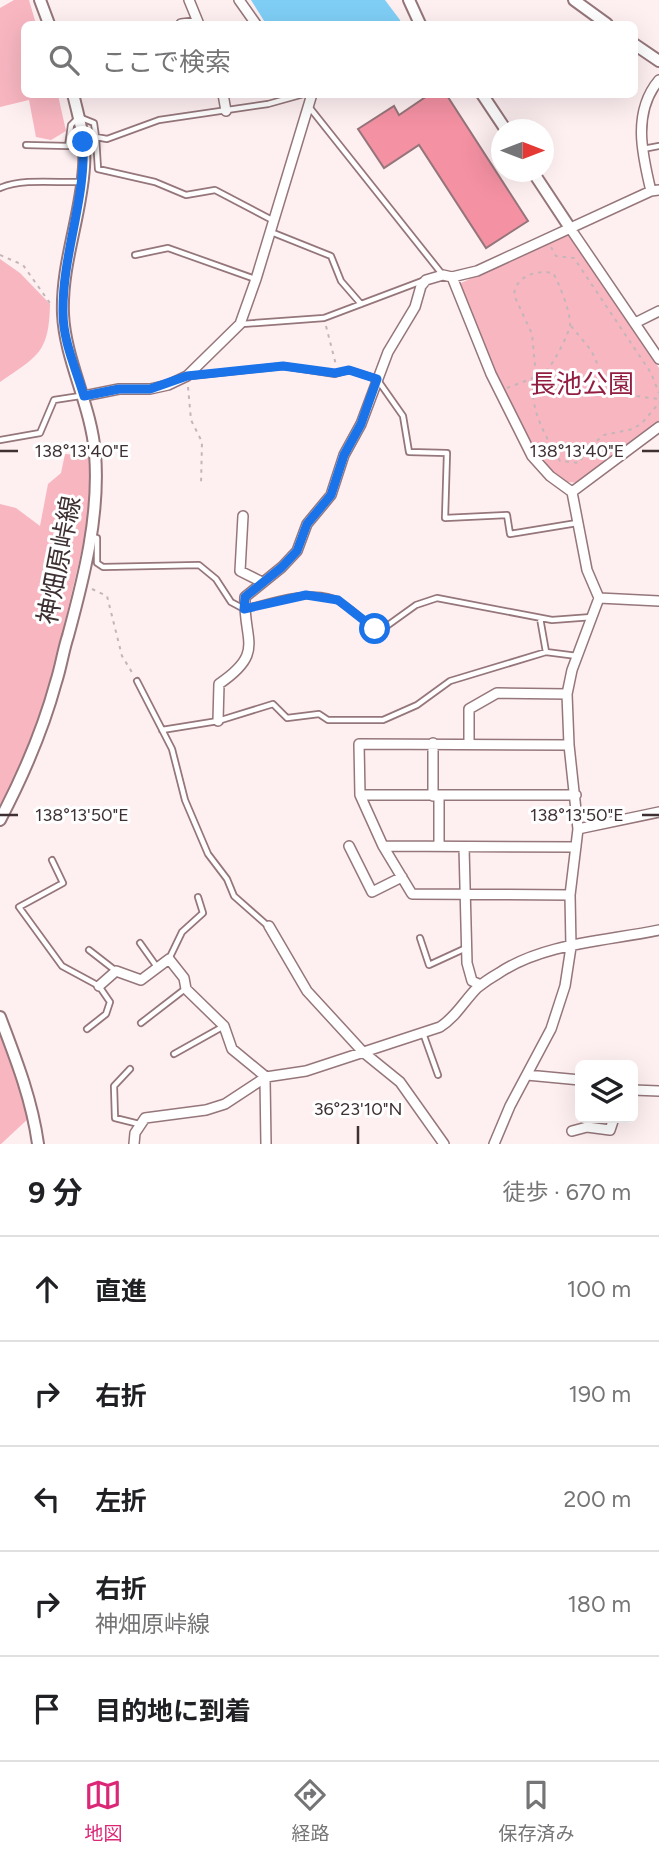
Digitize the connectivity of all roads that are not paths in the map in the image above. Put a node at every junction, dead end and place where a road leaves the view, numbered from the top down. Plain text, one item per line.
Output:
1 (40, 0) edge
2 (189, 0) edge
3 (239, 0) edge
4 (409, 0) edge
5 (574, 0) edge
6 (48, 21) edge
7 (198, 21) edge
8 (254, 21) edge
9 (419, 21) edge
10 (603, 21) edge
11 (638, 46) edge
12 (659, 61) edge
13 (659, 80) edge
14 (74, 98) edge
15 (224, 98) edge
16 (290, 98) edge
17 (311, 98) edge
18 (485, 98) edge
19 (310, 108) junction
20 (226, 111) junction
21 (79, 117) junction
22 (499, 119) edge
23 (96, 138) junction
24 (26, 145) dead end
25 (659, 146) edge
26 (641, 149) junction
27 (83, 182) junction
28 (540, 182) edge
29 (0, 188) edge
30 (655, 190) edge
31 (274, 222) junction
32 (570, 228) junction
33 (271, 232) junction
34 (135, 255) dead end
35 (447, 276) junction
36 (256, 279) junction
37 (426, 280) junction
38 (361, 304) junction
39 (659, 311) edge
40 (635, 323) junction
41 (240, 324) junction
42 (659, 359) edge
43 (187, 376) junction
44 (377, 379) junction
45 (84, 396) junction
46 (659, 427) edge
47 (0, 440) edge
48 (572, 492) junction
49 (243, 516) dead end
50 (577, 523) junction
51 (90, 536) junction
52 (262, 582) junction
53 (599, 598) junction
54 (659, 601) edge
55 (244, 609) junction
56 (593, 617) junction
57 (540, 618) junction
58 (546, 652) junction
59 (578, 656) junction
60 (137, 681) road end
61 (567, 694) junction
62 (218, 721) junction
63 (163, 730) junction
64 (433, 743) junction
65 (468, 744) junction
66 (569, 745) junction
67 (360, 795) junction
68 (576, 795) junction
69 (436, 796) junction
70 (659, 812) edge
71 (0, 820) edge
72 (578, 829) junction
73 (349, 846) dead end
74 (383, 846) junction
75 (439, 846) junction
76 (464, 847) junction
77 (576, 847) junction
78 (52, 860) dead end
79 (402, 877) junction
80 (570, 895) junction
81 (465, 896) junction
82 (198, 897) dead end
83 (269, 926) joint
84 (659, 930) edge
85 (420, 938) dead end
86 (140, 943) dead end
87 (571, 947) junction
88 (466, 948) junction
89 (89, 950) dead end
90 (169, 959) junction
91 (158, 967) junction
92 (116, 971) junction
93 (481, 985) junction
94 (99, 986) junction
95 (186, 989) junction
96 (0, 1017) edge
97 (141, 1023) dead end
98 (224, 1026) junction
99 (87, 1029) dead end
100 (423, 1033) junction
101 (363, 1052) junction
102 (174, 1054) dead end
103 (130, 1069) dead end
104 (438, 1075) dead end
105 (527, 1075) junction
106 (266, 1078) junction
107 (575, 1080) edge
108 (638, 1090) edge
109 (659, 1091) edge
110 (612, 1123) edge
111 (139, 1124) junction
112 (572, 1131) dead end
113 (37, 1144) edge
114 (134, 1144) edge
115 (266, 1144) edge
116 (444, 1144) edge
117 (494, 1144) edge

1 - 6 street
2 - 7 street
3 - 8 street
4 - 9 street
5 - 10 street
11 - 12 street
13 - 26 street
14 - 21 street, 神畑原峠線
15 - 20 street
16 - 20 lane
17 - 19 street
18 - 22 street
19 - 31 street
19 - 35 lane
20 - 23 lane
21 - 23 lane
21 - 24 lane
21 - 27 street, 神畑原峠線
23 - 31 lane
25 - 26 lane
26 - 30 street
27 - 29 lane
27 - 45 street, 神畑原峠線
28 - 32 street
30 - 32 street
31 - 33 street
32 - 35 street
32 - 40 street
33 - 36 street
33 - 38 lane
34 - 36 lane
35 - 37 street
35 - 48 street
36 - 41 street
37 - 38 lane
37 - 44 street
38 - 41 lane
39 - 40 street
40 - 42 street
41 - 43 street
43 - 44 lane
43 - 45 street
44 - 50 lane
44 - 52 street
45 - 47 lane
45 - 51 street, 神畑原峠線
46 - 48 street
48 - 50 street
49 - 52 street
50 - 53 street
51 - 55 lane
51 - 71 street, 神畑原峠線
52 - 55 street
53 - 54 street
53 - 56 street
55 - 57 lane
55 - 62 street
56 - 57 lane
56 - 59 street
57 - 58 lane
58 - 59 lane
58 - 62 lane
59 - 61 street
60 - 63 lane
61 - 65 street
61 - 66 street
62 - 63 lane
63 - 83 lane
64 - 65 street
64 - 67 street
64 - 69 street
65 - 66 street
66 - 68 street
67 - 69 street
67 - 74 street
68 - 69 street
68 - 72 street
69 - 75 street
70 - 72 street
72 - 77 street
73 - 79 street
74 - 75 street
74 - 79 street
75 - 76 street
76 - 77 street
76 - 81 street
77 - 80 street
78 - 94 lane
79 - 81 street
80 - 81 street
80 - 87 street
81 - 88 street
82 - 90 lane
83 - 101 street
84 - 87 street
85 - 88 lane
86 - 91 lane
87 - 93 street
87 - 105 street
88 - 93 street
89 - 92 lane
90 - 91 street
90 - 95 street
91 - 92 street
92 - 94 street
93 - 100 street
94 - 99 lane
95 - 97 lane
95 - 98 street
96 - 113 street
98 - 102 lane
98 - 106 street
100 - 101 street
100 - 104 lane
101 - 106 street
101 - 116 street
103 - 111 lane
105 - 107 street
105 - 117 street
106 - 111 street
106 - 115 street
108 - 109 street
110 - 112 street
111 - 114 street

